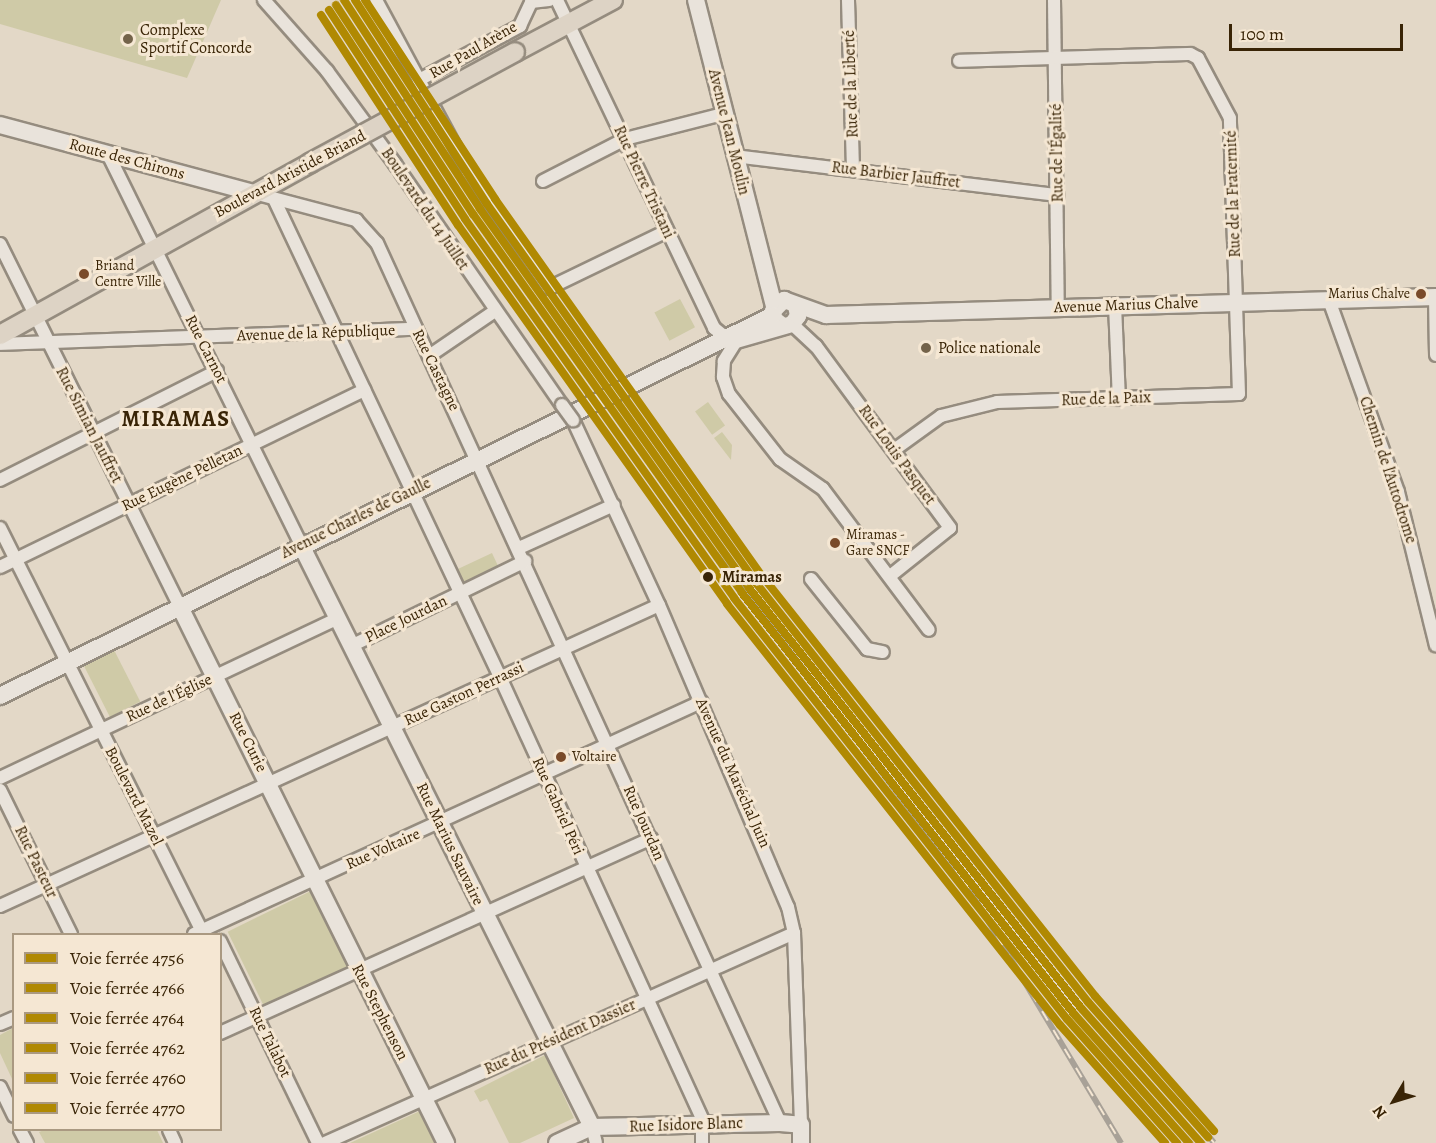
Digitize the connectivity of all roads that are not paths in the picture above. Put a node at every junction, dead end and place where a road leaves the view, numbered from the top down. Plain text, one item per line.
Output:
1 (264, 0) edge
2 (376, 0) edge
3 (549, 0) edge
4 (557, 0) edge
5 (613, 0) edge
6 (696, 0) edge
7 (848, 0) edge
8 (1054, 0) edge
9 (567, 25) junction
10 (1055, 60) junction
11 (959, 61) dead end
12 (419, 80) junction
13 (723, 114) junction
14 (0, 125) edge
15 (625, 139) junction
16 (108, 154) junction
17 (734, 156) junction
18 (853, 169) junction
19 (543, 181) dead end
20 (254, 193) junction
21 (1058, 195) junction
22 (275, 201) junction
23 (667, 231) junction
24 (0, 244) edge
25 (155, 248) junction
26 (1435, 297) edge
27 (1329, 300) junction
28 (1237, 302) junction
29 (1115, 305) junction
30 (1059, 307) junction
31 (495, 310) junction
32 (34, 314) junction
33 (786, 314) junction
34 (416, 329) junction
35 (338, 334) junction
36 (0, 335) edge
37 (199, 336) junction
38 (724, 340) junction
39 (47, 342) junction
40 (0, 344) edge
41 (1436, 355) edge
42 (429, 356) junction
43 (217, 371) junction
44 (364, 390) junction
45 (1119, 399) junction
46 (575, 423) joint
47 (93, 433) junction
48 (254, 442) junction
49 (894, 450) junction
50 (478, 458) junction
51 (0, 480) edge
52 (411, 490) junction
53 (129, 504) junction
54 (614, 505) junction
55 (0, 528) edge
56 (302, 545) junction
57 (519, 548) junction
58 (15, 560) junction
59 (525, 561) junction
60 (0, 567) edge
61 (890, 576) junction
62 (811, 579) dead end
63 (460, 592) junction
64 (179, 605) junction
65 (659, 605) junction
66 (338, 618) junction
67 (929, 630) dead end
68 (1436, 645) edge
69 (351, 646) junction
70 (565, 649) junction
71 (883, 652) dead end
72 (66, 662) junction
73 (215, 676) junction
74 (500, 677) junction
75 (0, 696) edge
76 (701, 702) junction
77 (392, 727) junction
78 (101, 730) junction
79 (609, 745) junction
80 (544, 775) junction
81 (0, 778) edge
82 (267, 782) junction
83 (0, 790) edge
84 (440, 824) junction
85 (154, 835) junction
86 (651, 838) junction
87 (586, 868) junction
88 (315, 880) junction
89 (46, 884) junction
90 (0, 906) edge
91 (484, 914) junction
92 (207, 931) edge
93 (70, 933) edge
94 (794, 933) junction
95 (222, 945) edge
96 (359, 970) junction
97 (711, 970) junction
98 (646, 998) junction
99 (257, 1016) junction
100 (222, 1032) edge
101 (548, 1042) junction
102 (0, 1087) edge
103 (424, 1099) junction
104 (12, 1112) edge
105 (780, 1123) junction
106 (702, 1124) junction
107 (801, 1125) junction
108 (594, 1135) edge
109 (318, 1143) edge
110 (325, 1143) edge
111 (446, 1143) edge
112 (557, 1143) edge
113 (702, 1143) edge
114 (793, 1143) edge
115 (801, 1143) edge

1 - 31 street, Boulevard du 14 Juillet
2 - 12 street
3 - 12 street, Rue Paul Arène
4 - 9 street, Rue Pierre Tristani
5 - 9 main road, Boulevard Aristide Briand
6 - 13 main road, Avenue Jean Moulin
7 - 18 street, Rue de la Liberté
8 - 10 street, Rue de l'Égalité
9 - 15 street, Rue Pierre Tristani
9 - 20 main road, Boulevard Aristide Briand, bridge
10 - 11 street
10 - 21 street, Rue de l'Égalité
10 - 28 street, Rue de la Fraternité
12 - 23 street
13 - 15 street
13 - 17 main road, Avenue Jean Moulin
14 - 16 main road, Route des Chirons
15 - 19 street
15 - 23 street, Rue Pierre Tristani
16 - 20 main road, Route des Chirons
16 - 25 street, Rue Carnot
17 - 18 street, Rue Barbier Jauffret
17 - 33 main road, Avenue Jean Moulin
18 - 21 street, Rue Barbier Jauffret
20 - 22 street, Rue Castagne
20 - 25 main road, Boulevard Aristide Briand
21 - 30 street, Rue de l'Égalité
22 - 34 street, Rue Castagne
22 - 35 street, Rue Gabriel Péri
23 - 38 street, Rue Pierre Tristani
24 - 32 street, Rue Simian Jauffret
25 - 32 main road, Boulevard Aristide Briand
25 - 37 street, Rue Carnot
26 - 27 main road, Avenue Marius Chalve
26 - 41 street
27 - 28 main road, Avenue Marius Chalve
27 - 68 street, Chemin de l'Autodrome
28 - 29 main road, Avenue Marius Chalve
28 - 45 street, Rue de la Paix
29 - 30 main road, Avenue Marius Chalve
29 - 45 street
30 - 33 main road, Avenue Marius Chalve
31 - 42 street
31 - 46 street, Boulevard du 14 Juillet, bridge
32 - 36 main road, Boulevard Aristide Briand
32 - 39 street, Rue Simian Jauffret
33 - 38 main road
33 - 38 main road
33 - 49 street, Rue Louis Pasquet
34 - 35 street, Avenue de la République
34 - 42 street, Rue Castagne
35 - 37 street, Avenue de la République
35 - 44 street, Rue Gabriel Péri
37 - 39 street, Avenue de la République
37 - 43 street, Rue Carnot
38 - 50 main road, Avenue Charles de Gaulle
38 - 61 street
39 - 40 street, Avenue de la République
39 - 47 street, Rue Simian Jauffret
42 - 50 street, Rue Castagne
43 - 47 street
43 - 48 street, Rue Carnot
44 - 48 street, Rue Eugène Pelletan
44 - 52 street, Rue Gabriel Péri
45 - 49 street, Rue de la Paix
46 - 54 street, Avenue du Maréchal Juin
47 - 51 street
47 - 53 street, Rue Simian Jauffret
48 - 53 street, Rue Eugène Pelletan
48 - 56 street, Rue Carnot
49 - 61 street, Rue Louis Pasquet
50 - 52 main road, Avenue Charles de Gaulle
50 - 57 street, Rue Jourdan
52 - 56 main road, Avenue Charles de Gaulle
52 - 63 street, Rue Gabriel Péri
53 - 58 street, Rue Eugène Pelletan
53 - 64 street, Rue Simian Jauffret
54 - 57 street
54 - 65 street, Avenue du Maréchal Juin
55 - 58 street, Boulevard Mazel
56 - 64 main road, Avenue Charles de Gaulle
56 - 66 main road, Rue Marius Sauvaire
57 - 59 street, Rue Jourdan
58 - 60 street, Rue Eugène Pelletan
58 - 72 street, Boulevard Mazel
59 - 63 street, Place Jourdan
59 - 70 street, Rue Jourdan
61 - 67 street
62 - 71 street
63 - 69 street, Place Jourdan
63 - 74 street, Rue Gabriel Péri
64 - 72 main road, Avenue Charles de Gaulle
64 - 73 main road, Rue Curie
65 - 70 street, Rue Gaston Perrassi
65 - 76 street, Avenue du Maréchal Juin
66 - 69 main road, Rue Marius Sauvaire
66 - 73 street, Rue de l'Église
69 - 77 main road, Rue Marius Sauvaire
70 - 74 street, Rue Gaston Perrassi
70 - 79 street, Rue Jourdan
72 - 75 main road, Avenue Charles de Gaulle
72 - 78 street, Boulevard Mazel
73 - 78 street, Rue de l'Église
73 - 82 main road, Rue Curie
74 - 77 street, Rue Gaston Perrassi
74 - 80 street, Rue Gabriel Péri
76 - 79 street, Rue Voltaire
76 - 94 street, Avenue du Maréchal Juin
77 - 82 street, Rue Gaston Perrassi
77 - 84 main road, Rue Marius Sauvaire
78 - 81 street, Rue de l'Église
78 - 85 street, Boulevard Mazel
79 - 80 street, Rue Voltaire
79 - 86 street, Rue Jourdan
80 - 84 street, Rue Voltaire
80 - 87 street, Rue Gabriel Péri
82 - 85 street, Rue Gaston Perrassi
82 - 88 main road, Rue Curie
83 - 89 street, Rue Pasteur
84 - 88 street, Rue Voltaire
84 - 91 main road, Rue Marius Sauvaire
85 - 89 street, Rue Gaston Perrassi
85 - 92 street, Boulevard Mazel
86 - 87 street
86 - 97 street, Rue Jourdan
87 - 91 street
87 - 98 street, Rue Gabriel Péri
88 - 92 street, Rue Voltaire
88 - 96 main road, Rue Stephenson
89 - 90 street, Rue Gaston Perrassi
89 - 93 street, Rue Pasteur
91 - 96 street
91 - 101 main road, Rue Marius Sauvaire
94 - 97 street, Rue du Président Dassier
94 - 107 street, Avenue du Maréchal Juin
95 - 99 street, Rue Talabot
96 - 99 street
96 - 103 main road, Rue Stephenson
97 - 98 street, Rue du Président Dassier
97 - 105 street, Rue Jourdan
98 - 101 street, Rue du Président Dassier
98 - 106 street, Rue Gabriel Péri
99 - 100 street
99 - 109 street, Rue Talabot
101 - 103 street, Rue du Président Dassier
101 - 108 main road, Rue Marius Sauvaire
102 - 104 street
103 - 110 street, Rue du Président Dassier
103 - 111 main road, Rue Stephenson
105 - 106 main road, Rue Isidore Blanc
105 - 107 main road, Rue Isidore Blanc
105 - 114 main road
106 - 108 main road, Rue Isidore Blanc
106 - 113 street
107 - 115 main road, Avenue du Maréchal Juin
108 - 112 main road

